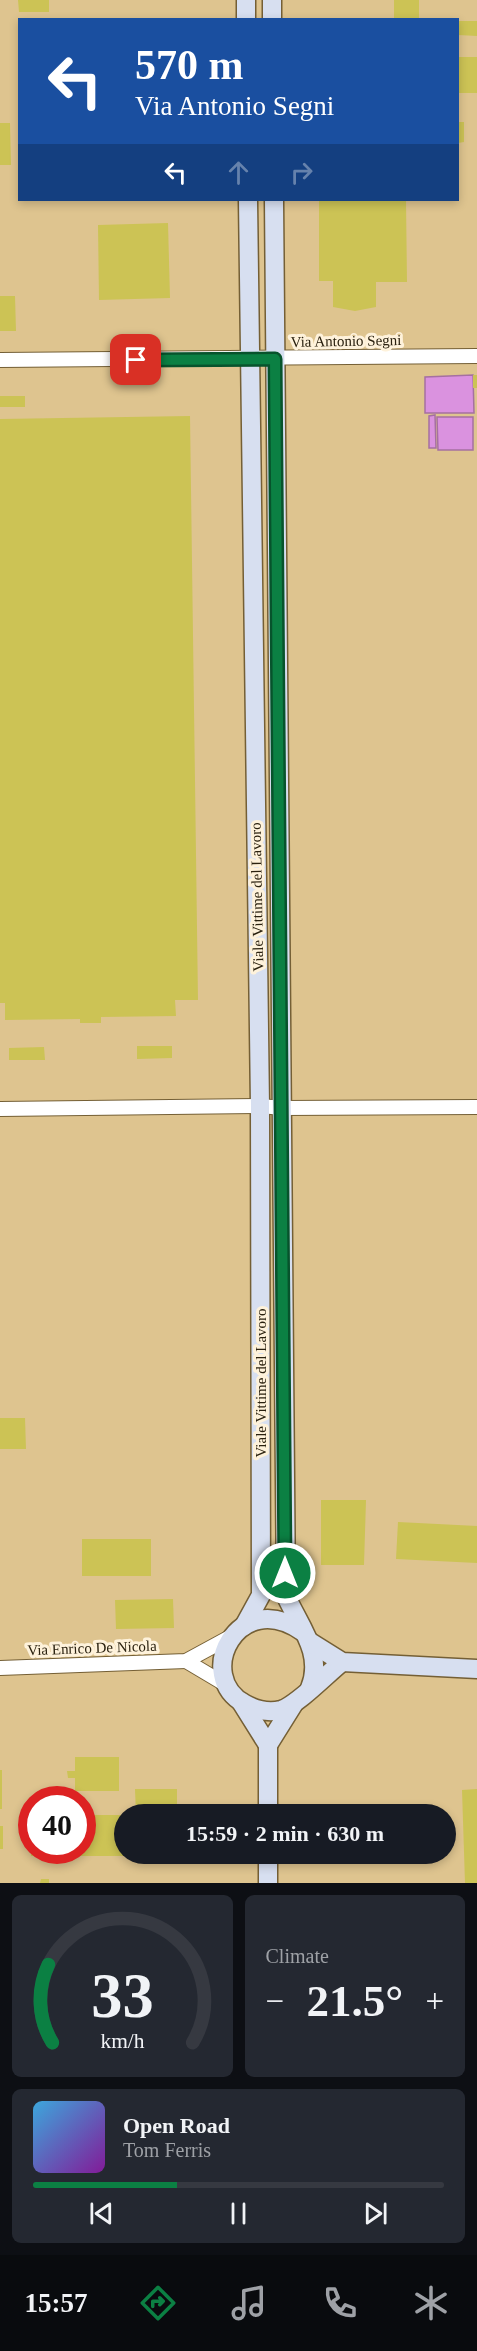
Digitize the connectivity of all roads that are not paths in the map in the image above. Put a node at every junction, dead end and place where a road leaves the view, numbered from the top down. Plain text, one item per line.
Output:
1 (246, 0) edge
2 (272, 0) edge
3 (246, 18) edge
4 (272, 18) edge
5 (249, 201) edge
6 (274, 201) edge
7 (477, 356) edge
8 (250, 359) junction
9 (275, 359) junction
10 (0, 360) edge
11 (260, 1106) junction
12 (477, 1107) edge
13 (283, 1108) junction
14 (0, 1109) edge
15 (238, 1631) junction
16 (306, 1637) junction
17 (186, 1661) junction
18 (342, 1662) junction
19 (0, 1668) edge
20 (477, 1669) edge
21 (228, 1686) junction
22 (310, 1688) junction
23 (241, 1702) junction
24 (293, 1705) junction
25 (268, 1745) junction
26 (268, 1804) edge
27 (268, 1864) edge
28 (268, 1883) edge

1 - 3 street
2 - 4 street
5 - 8 street, Viale Vittime del Lavoro
6 - 9 street, Viale Vittime del Lavoro
7 - 9 street, Via Antonio Segni
8 - 9 street, Via Antonio Segni
8 - 10 street, Via Antonio Segni
8 - 11 street, Viale Vittime del Lavoro
9 - 13 street, Viale Vittime del Lavoro
11 - 13 street
11 - 14 street
11 - 15 street, Viale Vittime del Lavoro
12 - 13 street
13 - 16 street, Viale Vittime del Lavoro
15 - 16 street
15 - 17 street, Via Enrico De Nicola
15 - 21 street
16 - 18 street
16 - 22 street
17 - 19 street, Via Enrico De Nicola
17 - 21 street
18 - 20 street
18 - 22 street
21 - 23 street
22 - 24 street
23 - 24 street
23 - 25 street
24 - 25 street
25 - 26 street
27 - 28 street

